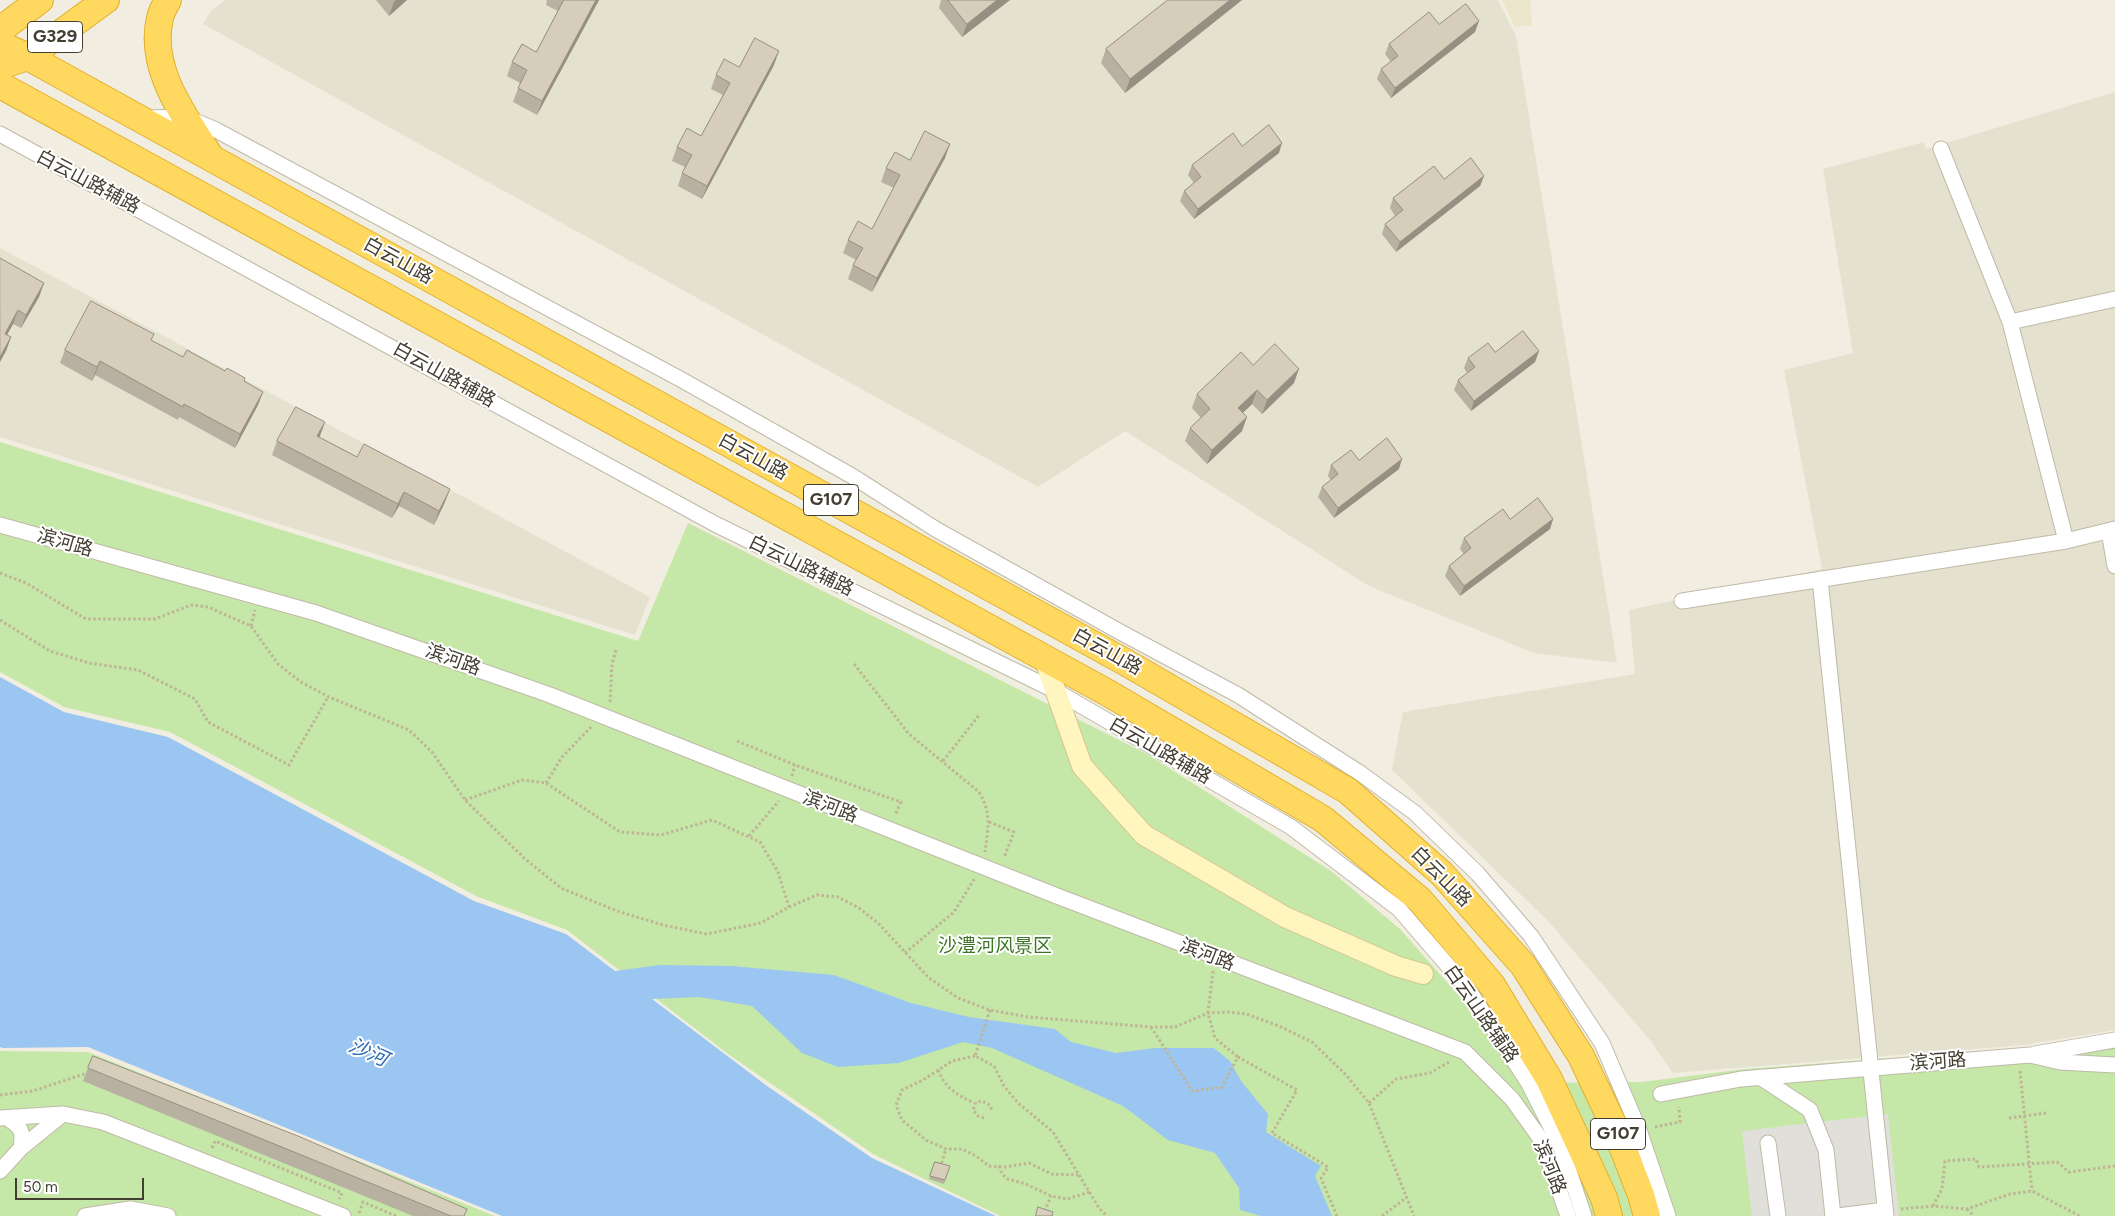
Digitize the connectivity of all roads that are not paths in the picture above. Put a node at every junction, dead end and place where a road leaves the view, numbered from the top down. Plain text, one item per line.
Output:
1 (40, 0) edge
2 (106, 0) edge
3 (168, 0) edge
4 (0, 30) edge
5 (0, 44) edge
6 (28, 57) junction
7 (0, 66) edge
8 (0, 85) edge
9 (184, 117) junction
10 (140, 118) junction
11 (0, 134) edge
12 (1941, 149) dead end
13 (212, 158) junction
14 (2115, 299) edge
15 (2010, 322) junction
16 (0, 525) edge
17 (2112, 530) edge
18 (2066, 541) junction
19 (2115, 566) edge
20 (1820, 579) junction
21 (1682, 601) dead end
22 (1044, 658) junction
23 (1056, 691) junction
24 (1423, 974) dead end
25 (2115, 1040) edge
26 (1591, 1050) junction
27 (2025, 1055) junction
28 (2115, 1065) edge
29 (1870, 1067) junction
30 (1760, 1077) junction
31 (1539, 1081) junction
32 (1661, 1094) dead end
33 (63, 1114) junction
34 (3, 1118) edge
35 (1768, 1142) dead end
36 (21, 1148) junction
37 (0, 1171) edge
38 (1886, 1213) edge
39 (85, 1216) edge
40 (168, 1216) edge
41 (343, 1216) edge
42 (1568, 1216) edge
43 (1584, 1216) edge
44 (1609, 1216) edge
45 (1647, 1216) edge
46 (1668, 1216) edge
47 (1778, 1216) edge
48 (1833, 1216) edge
49 (1838, 1216) edge

1 - 4 highway, G329
2 - 6 highway, G329
3 - 9 highway
5 - 6 highway, 白云山路 / G107
6 - 7 highway, G329
6 - 10 highway, 白云山路 / G107
8 - 22 highway, 白云山路 / G107
9 - 10 street
9 - 13 highway
9 - 26 street
10 - 13 highway, 白云山路 / G107
11 - 23 street, 白云山路辅路
12 - 15 street
13 - 26 highway, 白云山路 / G107
14 - 15 street
15 - 18 street
16 - 42 street, 滨河路
17 - 18 street
17 - 19 street
18 - 20 street
20 - 21 street
20 - 29 street
22 - 23 street
22 - 31 highway, 白云山路 / G107
23 - 24 street
23 - 31 street, 白云山路辅路
25 - 27 street
26 - 45 highway, G107
26 - 46 street
27 - 28 street, 滨河路
27 - 29 street, 滨河路
29 - 30 street, 滨河路
29 - 38 street
30 - 32 street, 滨河路
30 - 48 street
31 - 43 street, 白云山路辅路
31 - 44 highway, G107
33 - 34 street
33 - 36 street
33 - 41 street
34 - 36 street
35 - 47 street
36 - 37 street
38 - 49 street
39 - 40 street

